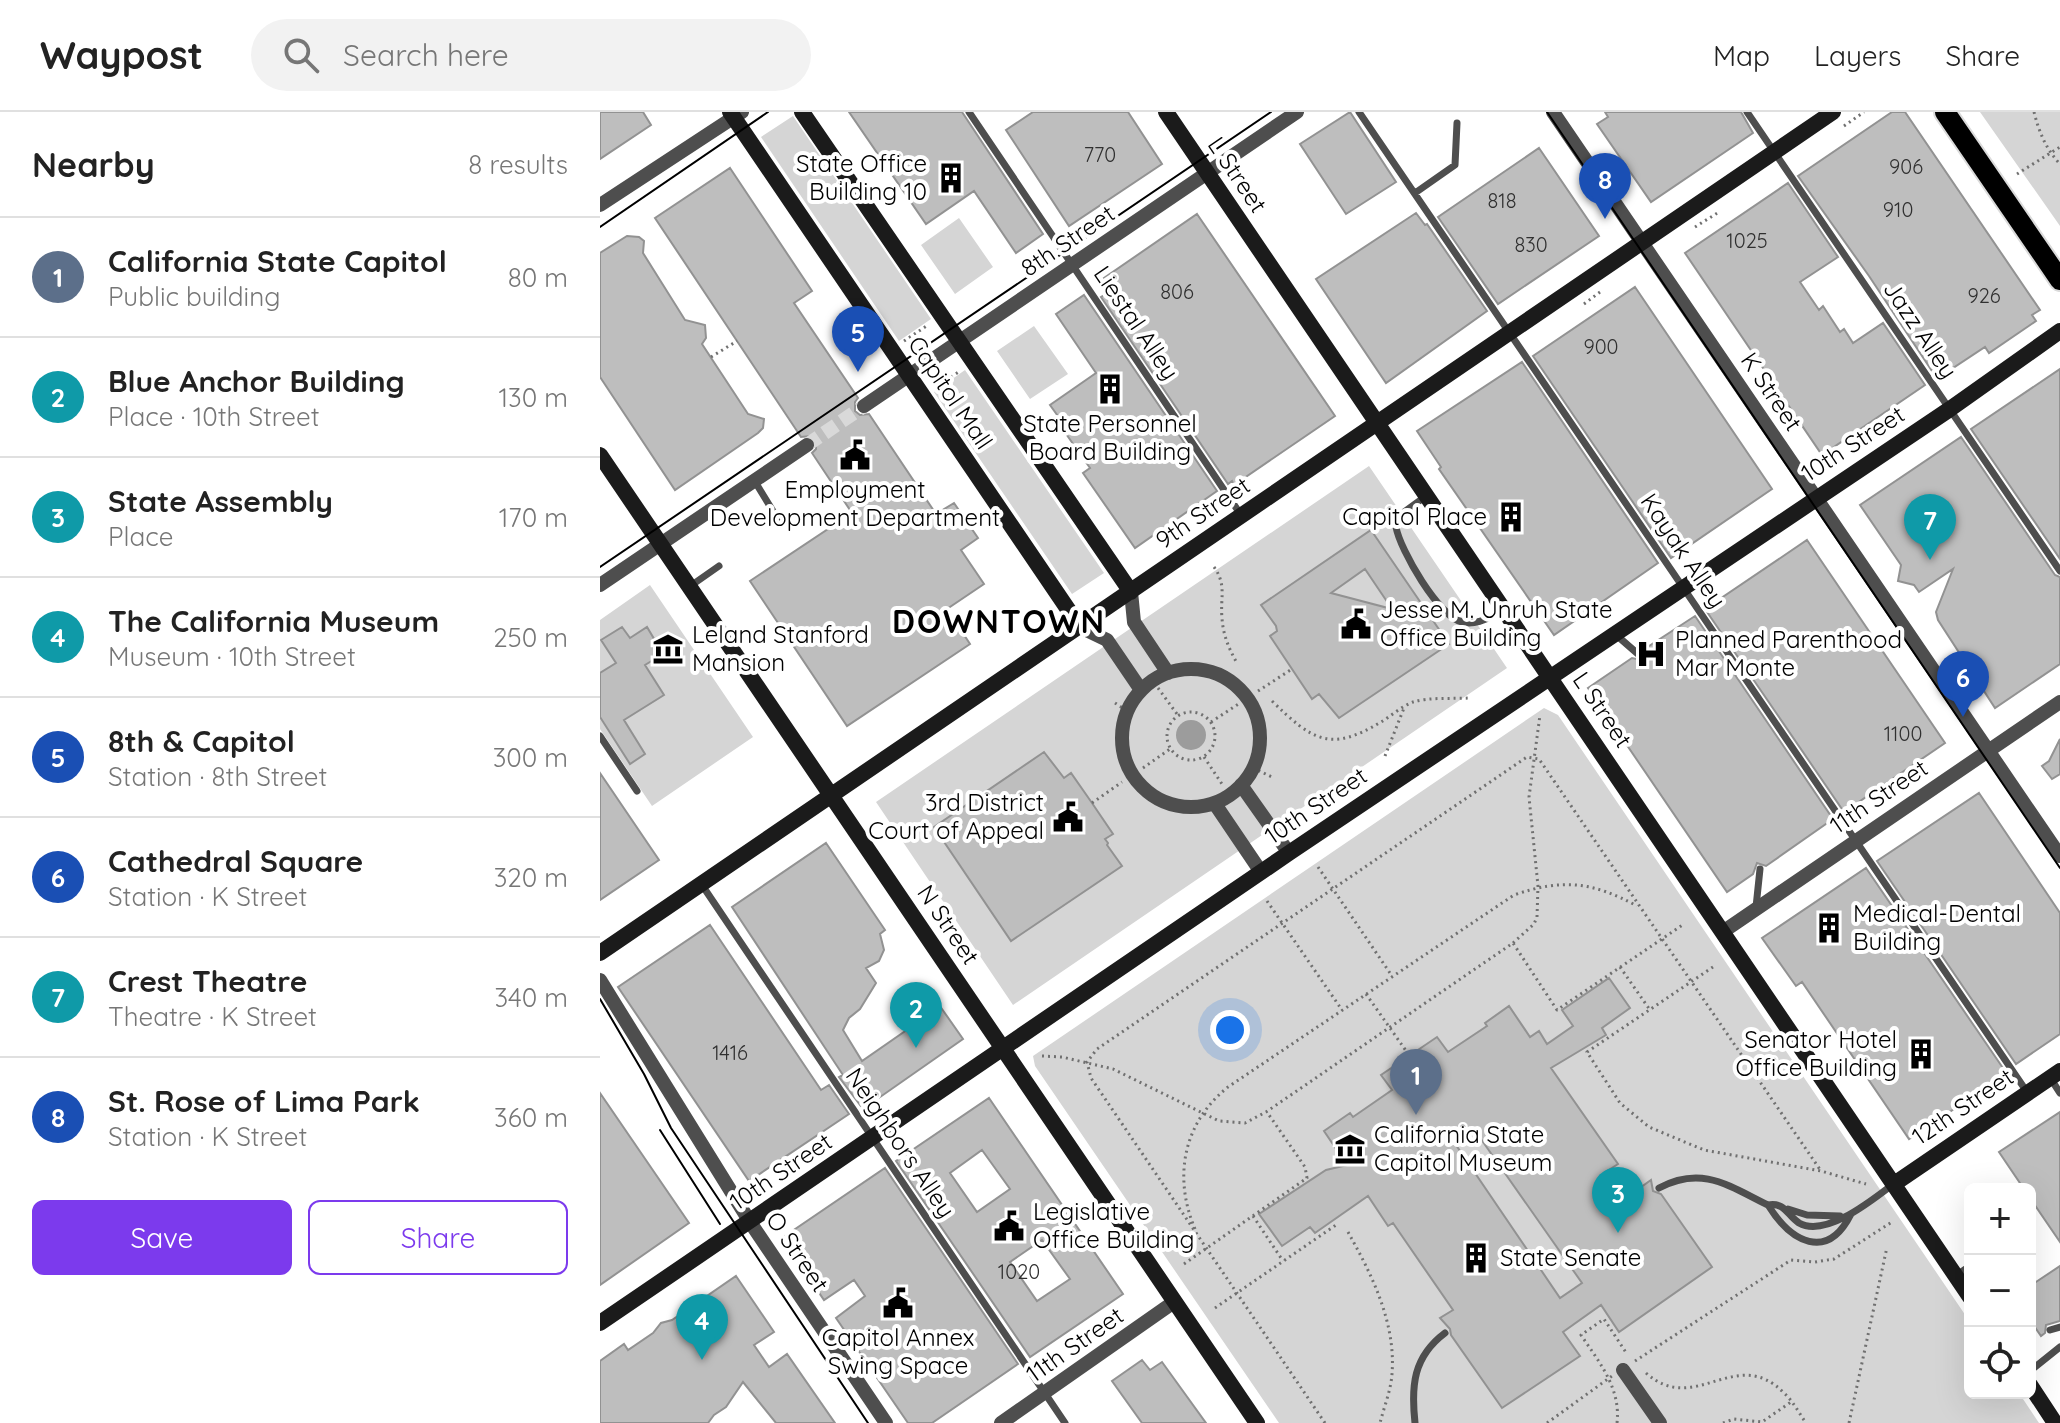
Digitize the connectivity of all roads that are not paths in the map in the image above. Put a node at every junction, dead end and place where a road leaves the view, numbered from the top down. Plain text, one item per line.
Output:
1 (802, 112) edge
2 (969, 112) edge
3 (1166, 112) edge
4 (1297, 112) edge
5 (1359, 112) edge
6 (1553, 112) edge
7 (1747, 112) edge
8 (1833, 112) edge
9 (1945, 112) edge
10 (735, 114) edge
11 (1457, 123) dead end
12 (1775, 153) junction
13 (1208, 174) junction
14 (1415, 193) junction
15 (600, 205) edge
16 (1643, 243) junction
17 (1072, 265) junction
18 (2060, 280) edge
19 (2060, 331) edge
20 (1510, 333) junction
21 (959, 341) junction
22 (909, 375) junction
23 (864, 406) tunnel mouth
24 (1950, 409) junction
25 (1378, 424) junction
26 (807, 445) tunnel mouth
27 (600, 455) edge
28 (754, 480) junction
29 (1427, 495) junction
30 (1816, 497) junction
31 (1242, 516) junction
32 (779, 521) dead end
33 (661, 544) junction
34 (719, 566) dead end
35 (2060, 571) edge
36 (600, 585) edge
37 (1682, 586) junction
38 (689, 587) junction
39 (1131, 592) junction
40 (1505, 610) junction
41 (1080, 627) junction
42 (1614, 633) junction
43 (1638, 654) dead end
44 (1168, 673) junction
45 (1551, 677) junction
46 (1141, 690) junction
47 (2060, 702) edge
48 (600, 736) edge
49 (1988, 750) junction
50 (1241, 785) junction
51 (637, 791) dead end
52 (831, 797) junction
53 (1215, 804) junction
54 (1855, 840) junction
55 (1289, 853) junction
56 (2060, 856) edge
57 (1760, 869) dead end
58 (1261, 872) junction
59 (702, 885) junction
60 (1756, 908) junction
61 (1724, 931) junction
62 (600, 953) edge
63 (600, 980) edge
64 (1004, 1049) junction
65 (2055, 1074) edge
66 (2028, 1092) junction
67 (2060, 1093) edge
68 (874, 1139) junction
69 (1894, 1184) junction
70 (1659, 1188) dead end
71 (1768, 1205) junction
72 (1851, 1214) junction
73 (750, 1222) junction
74 (1964, 1270) edge
75 (1955, 1276) junction
76 (1964, 1289) edge
77 (1174, 1302) junction
78 (600, 1323) edge
79 (2060, 1327) edge
80 (2050, 1330) dead end
81 (1445, 1333) dead end
82 (2060, 1347) edge
83 (1627, 1366) road end
84 (2036, 1366) edge
85 (1044, 1393) junction
86 (2036, 1394) edge
87 (1654, 1419) edge
88 (886, 1423) edge
89 (1001, 1423) edge
90 (1065, 1423) edge
91 (1257, 1423) edge
92 (1415, 1423) edge
93 (1668, 1423) edge
94 (2055, 1423) edge

1 - 21 main road, Capitol Mall
2 - 17 lane, Liestal Alley
3 - 13 main road, L Street
4 - 13 street, 8th Street
5 - 14 lane, Kayak Alley
6 - 16 street, K Street
7 - 12 lane, Jazz Alley
8 - 12 main road, 9th Street
9 - 18 main road
10 - 15 street
10 - 22 main road, Capitol Mall
11 - 14 lane
12 - 16 main road, 9th Street
12 - 24 lane, Jazz Alley
13 - 17 street, 8th Street
13 - 25 main road, L Street
14 - 20 lane, Kayak Alley
16 - 20 main road, 9th Street
16 - 30 street, K Street
17 - 21 street, 8th Street
17 - 31 lane, Liestal Alley
19 - 24 main road, 10th Street
20 - 25 main road, 9th Street
20 - 37 lane, Kayak Alley
21 - 22 street, 8th Street
21 - 39 main road, Capitol Mall
22 - 23 street, 8th Street
22 - 41 main road, Capitol Mall
24 - 30 main road, 10th Street
24 - 35 lane, Jazz Alley
25 - 29 main road, L Street
25 - 31 main road, 9th Street
26 - 28 street
27 - 33 main road, N Street
28 - 32 lane
28 - 33 street
29 - 40 main road, L Street
29 - 40 lane
30 - 37 main road, 10th Street
30 - 49 street, K Street
31 - 39 main road, 9th Street
33 - 36 street
33 - 38 main road, N Street
34 - 38 lane
37 - 42 main road, 10th Street
37 - 54 lane, Kayak Alley
38 - 52 main road, N Street
39 - 41 main road, 9th Street
39 - 44 street, Capitol Mall
40 - 45 main road, L Street
41 - 46 street, Capitol Mall
41 - 52 main road, 9th Street
42 - 43 lane
42 - 45 main road, 10th Street
44 - 46 street
44 - 50 street
45 - 55 main road, 10th Street
45 - 61 main road, L Street
46 - 53 street
47 - 49 street, 11th Street
48 - 51 lane
49 - 54 street, 11th Street
49 - 56 street, K Street
50 - 53 street
50 - 55 street
52 - 59 main road, 9th Street
52 - 64 main road, N Street
53 - 58 street
54 - 60 street, 11th Street
54 - 66 lane, Kayak Alley
55 - 58 main road, 10th Street
57 - 60 lane
58 - 64 main road, 10th Street
59 - 62 main road, 9th Street
59 - 68 lane, Neighbors Alley
60 - 61 street, 11th Street
61 - 69 main road, L Street
63 - 73 street, O Street
64 - 68 main road, 10th Street
64 - 77 main road, N Street
65 - 66 main road, 12th Street
65 - 67 lane
66 - 69 main road, 12th Street
68 - 73 main road, 10th Street
68 - 85 lane, Neighbors Alley
69 - 72 lane
69 - 75 main road, L Street
70 - 71 lane
71 - 72 lane
71 - 72 lane
73 - 78 main road, 10th Street
73 - 88 street, O Street
74 - 75 lane
75 - 76 main road, L Street
77 - 85 street, 11th Street
77 - 91 main road, N Street
79 - 80 lane
81 - 92 lane
82 - 84 lane
83 - 87 street
85 - 89 street, 11th Street
85 - 90 lane, Neighbors Alley
86 - 94 main road
87 - 93 street

